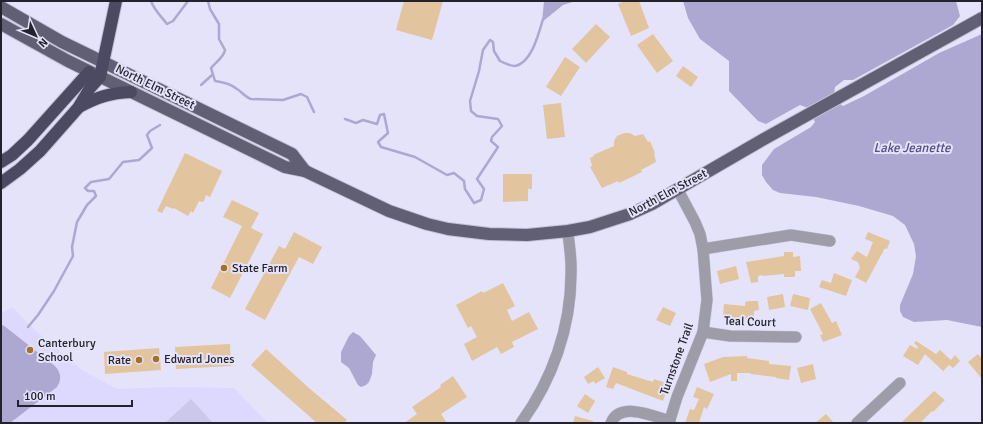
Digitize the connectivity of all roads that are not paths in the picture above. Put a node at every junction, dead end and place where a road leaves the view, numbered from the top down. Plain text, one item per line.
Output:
1 (116, 1) edge
2 (1, 7) edge
3 (982, 18) edge
4 (1, 24) edge
5 (103, 62) junction
6 (89, 72) junction
7 (100, 77) junction
8 (131, 92) junction
9 (78, 108) junction
10 (1, 162) edge
11 (305, 171) junction
12 (1, 183) edge
13 (678, 190) junction
14 (568, 232) junction
15 (830, 241) dead end
16 (703, 249) junction
17 (703, 332) junction
18 (796, 336) dead end
19 (900, 383) dead end
20 (669, 422) edge
21 (520, 423) edge
22 (611, 423) edge
23 (857, 423) edge

1 - 5 highway
2 - 5 main road, North Elm Street
3 - 13 main road, North Elm Street
4 - 6 main road, North Elm Street
5 - 7 highway
5 - 11 main road, North Elm Street
6 - 7 main road, North Elm Street
6 - 10 highway
7 - 8 main road, North Elm Street
7 - 9 highway
8 - 9 highway
8 - 11 main road, North Elm Street
9 - 12 highway
11 - 14 main road, North Elm Street
13 - 14 main road, North Elm Street
13 - 16 street, Turnstone Trail
14 - 21 street
15 - 16 street
16 - 17 street, Turnstone Trail
17 - 18 street, Teal Court
17 - 20 street, Turnstone Trail
19 - 23 street
20 - 22 street

